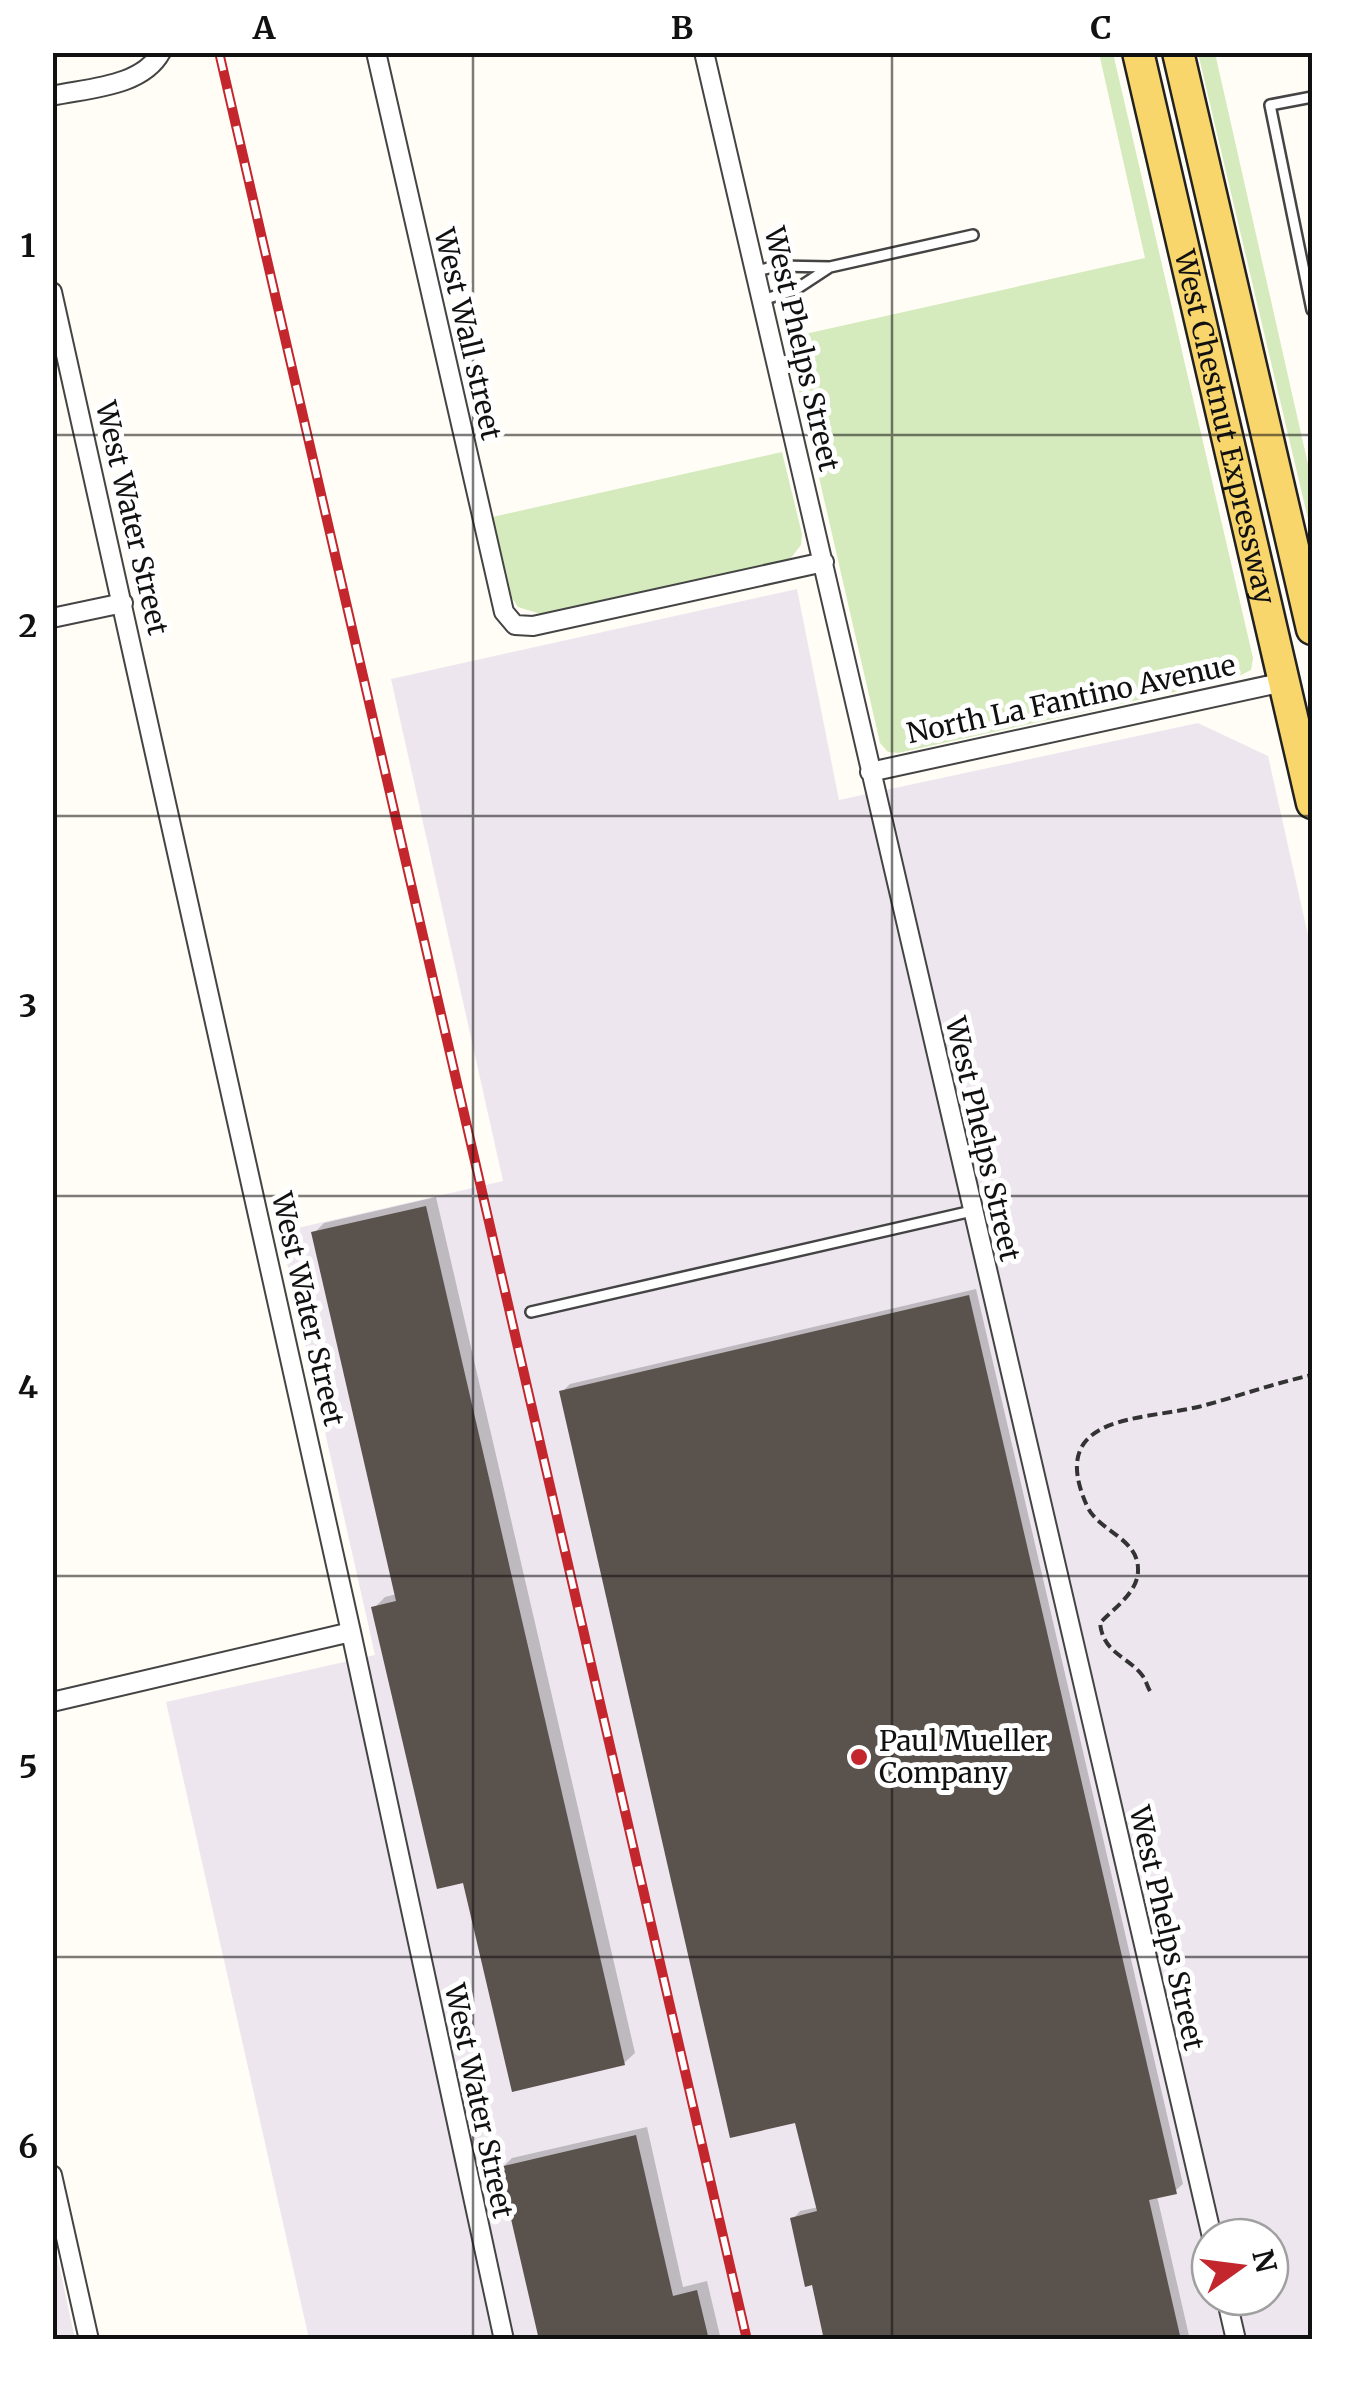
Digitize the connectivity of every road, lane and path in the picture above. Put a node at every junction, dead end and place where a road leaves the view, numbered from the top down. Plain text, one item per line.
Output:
1 (376, 52) edge
2 (704, 52) edge
3 (1138, 52) edge
4 (1178, 52) edge
5 (156, 60) edge
6 (52, 96) edge
7 (1312, 97) edge
8 (974, 235) dead end
9 (830, 267) junction
10 (756, 271) junction
11 (52, 292) edge
12 (762, 300) junction
13 (1312, 310) edge
14 (824, 562) junction
15 (123, 604) junction
16 (52, 618) edge
17 (1312, 629) edge
18 (1284, 682) junction
19 (870, 772) junction
20 (1312, 804) edge
21 (972, 1211) junction
22 (530, 1312) dead end
23 (1312, 1375) edge
24 (351, 1632) junction
25 (1150, 1691) dead end
26 (52, 1702) edge
27 (52, 2175) edge
28 (1207, 2217) edge
29 (90, 2340) edge
30 (504, 2340) edge

1 - 14 street, West Wall street
2 - 10 street, West Phelps Street
3 - 18 main road, West Chestnut Expressway
4 - 17 main road, West Chestnut Expressway
5 - 6 street
7 - 13 lane
8 - 9 lane
9 - 10 lane
9 - 12 lane
10 - 12 street, West Phelps Street
11 - 15 street, West Water Street
12 - 14 street, West Phelps Street
14 - 19 street, West Phelps Street
15 - 16 street
15 - 24 street, West Water Street
18 - 19 street, North La Fantino Avenue
18 - 20 main road, West Chestnut Expressway
19 - 21 street, West Phelps Street
21 - 22 lane
21 - 28 street, West Phelps Street
23 - 25 path
24 - 26 street
24 - 30 street, West Water Street
27 - 29 street

